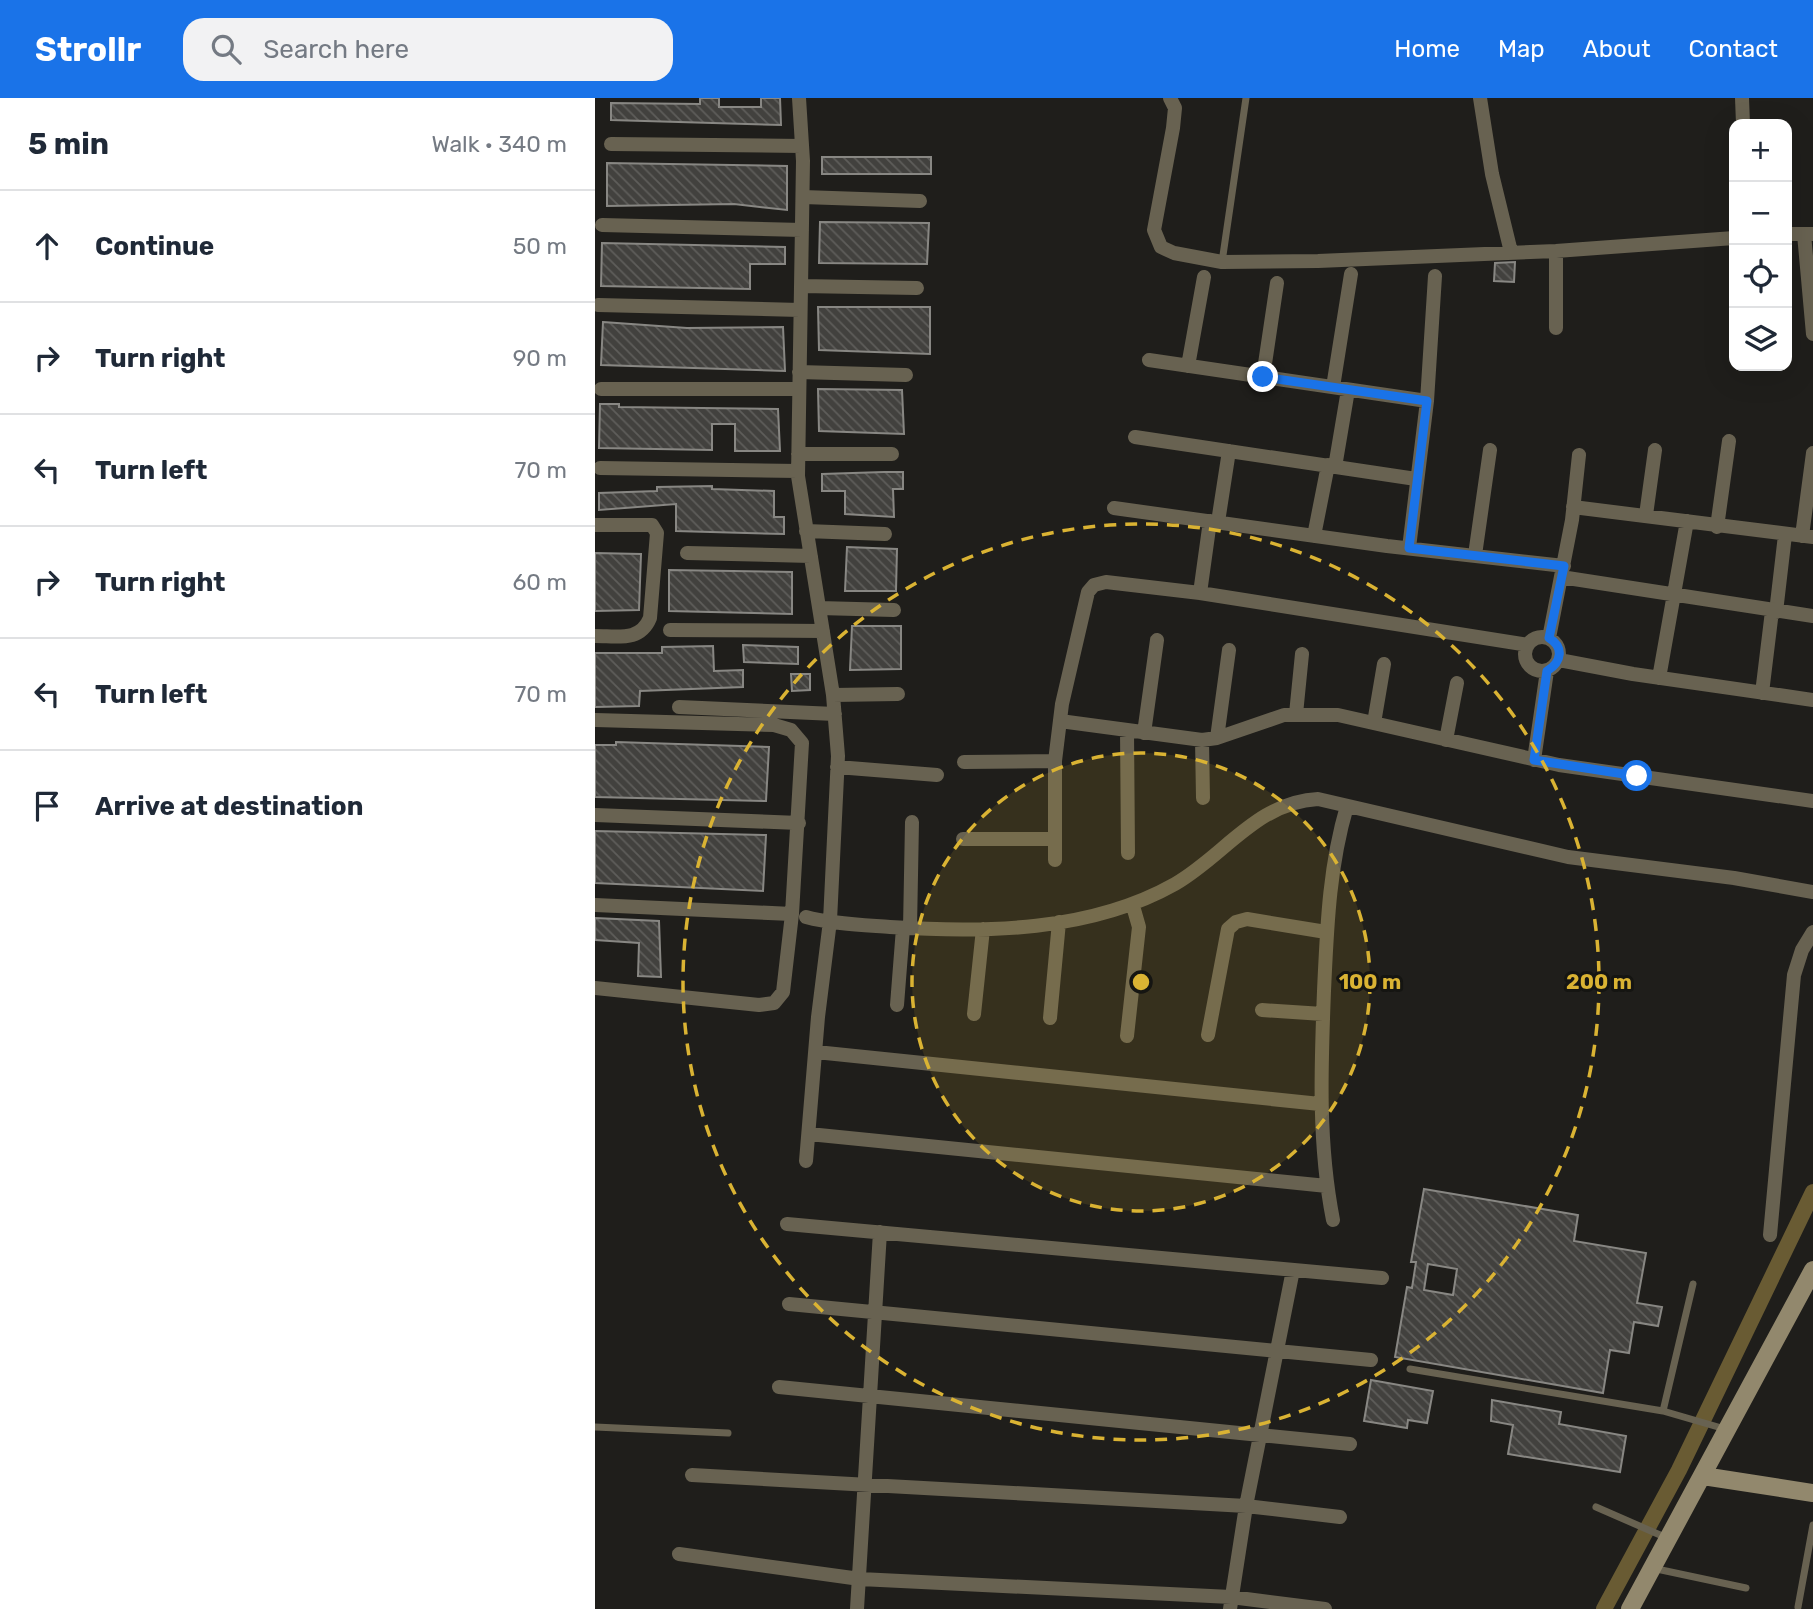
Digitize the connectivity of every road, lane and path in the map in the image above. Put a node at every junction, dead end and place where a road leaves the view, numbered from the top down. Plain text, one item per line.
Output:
1 (799, 98) edge
2 (1170, 98) edge
3 (1246, 98) edge
4 (1481, 98) edge
5 (1742, 98) edge
6 (1743, 119) edge
7 (611, 144) dead end
8 (802, 146) junction
9 (803, 197) junction
10 (920, 201) dead end
11 (602, 225) dead end
12 (802, 230) junction
13 (1809, 234) edge
14 (1729, 237) edge
15 (1556, 251) junction
16 (1511, 252) junction
17 (1222, 261) junction
18 (1351, 274) dead end
19 (1435, 276) dead end
20 (1204, 278) dead end
21 (1277, 283) dead end
22 (801, 286) junction
23 (917, 288) dead end
24 (598, 305) dead end
25 (800, 310) junction
26 (1556, 328) dead end
27 (1813, 334) edge
28 (1149, 360) dead end
29 (1188, 366) junction
30 (799, 372) junction
31 (906, 375) dead end
32 (1263, 377) junction
33 (601, 389) dead end
34 (1341, 389) junction
35 (799, 390) junction
36 (1427, 401) junction
37 (1135, 437) dead end
38 (1729, 441) dead end
39 (1229, 450) junction
40 (1490, 450) dead end
41 (1654, 450) dead end
42 (1813, 453) edge
43 (798, 454) junction
44 (893, 454) dead end
45 (1579, 455) dead end
46 (1331, 466) junction
47 (600, 468) dead end
48 (798, 471) junction
49 (1812, 472) edge
50 (1416, 479) junction
51 (1573, 507) junction
52 (1114, 508) dead end
53 (1646, 515) junction
54 (1687, 521) junction
55 (1214, 522) junction
56 (595, 526) edge
57 (1717, 527) junction
58 (806, 531) junction
59 (885, 534) dead end
60 (1786, 535) junction
61 (1314, 536) junction
62 (1807, 536) edge
63 (1409, 548) junction
64 (687, 553) dead end
65 (1475, 555) junction
66 (811, 556) junction
67 (1563, 571) junction
68 (1200, 593) junction
69 (1674, 596) junction
70 (819, 608) junction
71 (894, 610) dead end
72 (1774, 611) junction
73 (1813, 616) edge
74 (670, 630) dead end
75 (823, 631) junction
76 (595, 636) edge
77 (1549, 638) junction
78 (1157, 640) dead end
79 (1528, 645) junction
80 (1229, 650) dead end
81 (1302, 654) dead end
82 (1559, 660) junction
83 (1384, 664) dead end
84 (1547, 671) junction
85 (1660, 678) junction
86 (1457, 683) dead end
87 (1762, 693) junction
88 (898, 694) dead end
89 (833, 695) junction
90 (1813, 700) edge
91 (679, 707) dead end
92 (835, 713) junction
93 (1296, 714) junction
94 (595, 720) edge
95 (1060, 721) junction
96 (1374, 723) junction
97 (1127, 730) junction
98 (1144, 733) junction
99 (1217, 738) junction
100 (1202, 740) junction
101 (1446, 740) junction
102 (1534, 760) junction
103 (1055, 761) junction
104 (964, 762) dead end
105 (838, 767) junction
106 (937, 775) dead end
107 (1203, 798) dead end
108 (1813, 801) edge
109 (1347, 806) junction
110 (595, 815) edge
111 (912, 822) dead end
112 (799, 823) junction
113 (963, 839) dead end
114 (1055, 839) junction
115 (1128, 853) dead end
116 (1055, 860) dead end
117 (1813, 892) edge
118 (595, 905) edge
119 (1133, 906) junction
120 (799, 916) junction
121 (829, 921) junction
122 (1059, 922) junction
123 (907, 928) junction
124 (983, 929) junction
125 (1326, 932) junction
126 (1813, 932) edge
127 (595, 988) edge
128 (897, 1005) dead end
129 (1262, 1010) dead end
130 (974, 1014) dead end
131 (1323, 1014) junction
132 (1050, 1018) dead end
133 (1207, 1035) dead end
134 (1127, 1036) dead end
135 (816, 1052) junction
136 (1320, 1104) junction
137 (809, 1134) junction
138 (806, 1161) dead end
139 (1327, 1186) junction
140 (1333, 1220) dead end
141 (787, 1224) dead end
142 (880, 1232) junction
143 (1770, 1236) dead end
144 (1293, 1270) junction
145 (1813, 1272) edge
146 (1381, 1278) dead end
147 (1693, 1284) dead end
148 (789, 1304) dead end
149 (874, 1311) junction
150 (1276, 1349) junction
151 (1371, 1360) dead end
152 (1410, 1369) dead end
153 (779, 1387) dead end
154 (869, 1396) junction
155 (1663, 1411) junction
156 (595, 1427) edge
157 (1721, 1428) junction
158 (728, 1433) dead end
159 (1260, 1434) junction
160 (1350, 1444) dead end
161 (692, 1475) dead end
162 (1703, 1476) junction
163 (865, 1483) junction
164 (1813, 1493) edge
165 (1246, 1506) junction
166 (1596, 1507) dead end
167 (1341, 1517) dead end
168 (1813, 1525) edge
169 (1664, 1536) junction
170 (679, 1554) dead end
171 (1651, 1568) junction
172 (860, 1580) junction
173 (1746, 1588) dead end
174 (1230, 1603) edge
175 (1798, 1607) dead end
176 (857, 1609) edge
177 (1325, 1609) edge
178 (1630, 1609) edge

1 - 8 street
2 - 17 street
3 - 17 lane
4 - 16 street
5 - 6 street
7 - 8 street
8 - 9 street
9 - 10 street
9 - 12 street
11 - 12 street
12 - 22 street
13 - 27 street
14 - 15 street
15 - 16 street
15 - 26 street
16 - 17 street
18 - 34 street
19 - 36 street
20 - 29 street
21 - 32 street
22 - 23 street
22 - 25 street
24 - 25 street
25 - 30 street
28 - 29 street
29 - 32 street
30 - 31 street
30 - 35 street
32 - 34 street
33 - 35 street
34 - 36 street
34 - 46 street
35 - 43 street
36 - 50 street
37 - 39 street
38 - 57 street
39 - 46 street
39 - 55 street
40 - 65 street
41 - 53 street
42 - 49 street
43 - 44 street
43 - 48 street
45 - 51 street
46 - 50 street
46 - 61 street
47 - 48 street
48 - 58 street
49 - 62 street
50 - 63 street
51 - 53 street
51 - 67 street
52 - 55 street
53 - 54 street
54 - 57 street
54 - 69 street
55 - 61 street
55 - 68 street
56 - 76 street
57 - 60 street
58 - 59 street
58 - 66 street
60 - 62 street
60 - 72 street
61 - 63 street
63 - 65 street
64 - 66 street
65 - 67 street
66 - 70 street
67 - 69 street
67 - 77 street
68 - 79 street
68 - 95 street
69 - 72 street
69 - 85 street
70 - 71 street
70 - 75 street
72 - 73 street
72 - 87 street
74 - 75 street
75 - 89 street
77 - 79 street
77 - 82 street
78 - 98 street
79 - 84 street
80 - 99 street
81 - 93 street
82 - 84 street
82 - 85 street
83 - 96 street
84 - 102 street
85 - 87 street
86 - 101 street
87 - 90 street
88 - 89 street
89 - 92 street
91 - 92 street
92 - 105 street
93 - 96 street
93 - 99 street
94 - 112 street
95 - 97 street
95 - 103 street
96 - 101 street
97 - 98 street
97 - 115 street
98 - 100 street
99 - 100 street
100 - 107 street
101 - 102 street
102 - 108 street
103 - 104 street
103 - 114 street
105 - 106 street
105 - 121 street
109 - 117 street
109 - 119 street
109 - 125 street
110 - 112 street
111 - 123 street
112 - 120 street
113 - 114 street
114 - 116 street
118 - 120 street
119 - 122 street
119 - 134 street
120 - 121 street
120 - 127 street
121 - 123 street
121 - 135 street
122 - 124 street
122 - 132 street
123 - 124 street
123 - 128 street
124 - 130 street
125 - 131 street
125 - 133 street
126 - 143 street
129 - 131 street
131 - 136 street
135 - 136 street
135 - 137 street
136 - 139 street
137 - 138 street
137 - 139 street
139 - 140 street
141 - 142 street
142 - 144 street
142 - 149 street
144 - 146 street
144 - 150 street
145 - 157 street
147 - 155 lane
148 - 149 street
149 - 150 street
149 - 154 street
150 - 151 street
150 - 159 street
152 - 155 lane
153 - 154 street
154 - 159 street
154 - 163 street
155 - 157 lane
156 - 158 lane
157 - 162 street
159 - 160 street
159 - 165 street
161 - 163 street
162 - 164 street
162 - 169 street
163 - 165 street
163 - 172 street
165 - 167 street
165 - 174 street
166 - 169 lane
168 - 175 lane
169 - 171 street
170 - 172 street
171 - 173 lane
171 - 178 street
172 - 174 street
172 - 176 street
174 - 177 street

